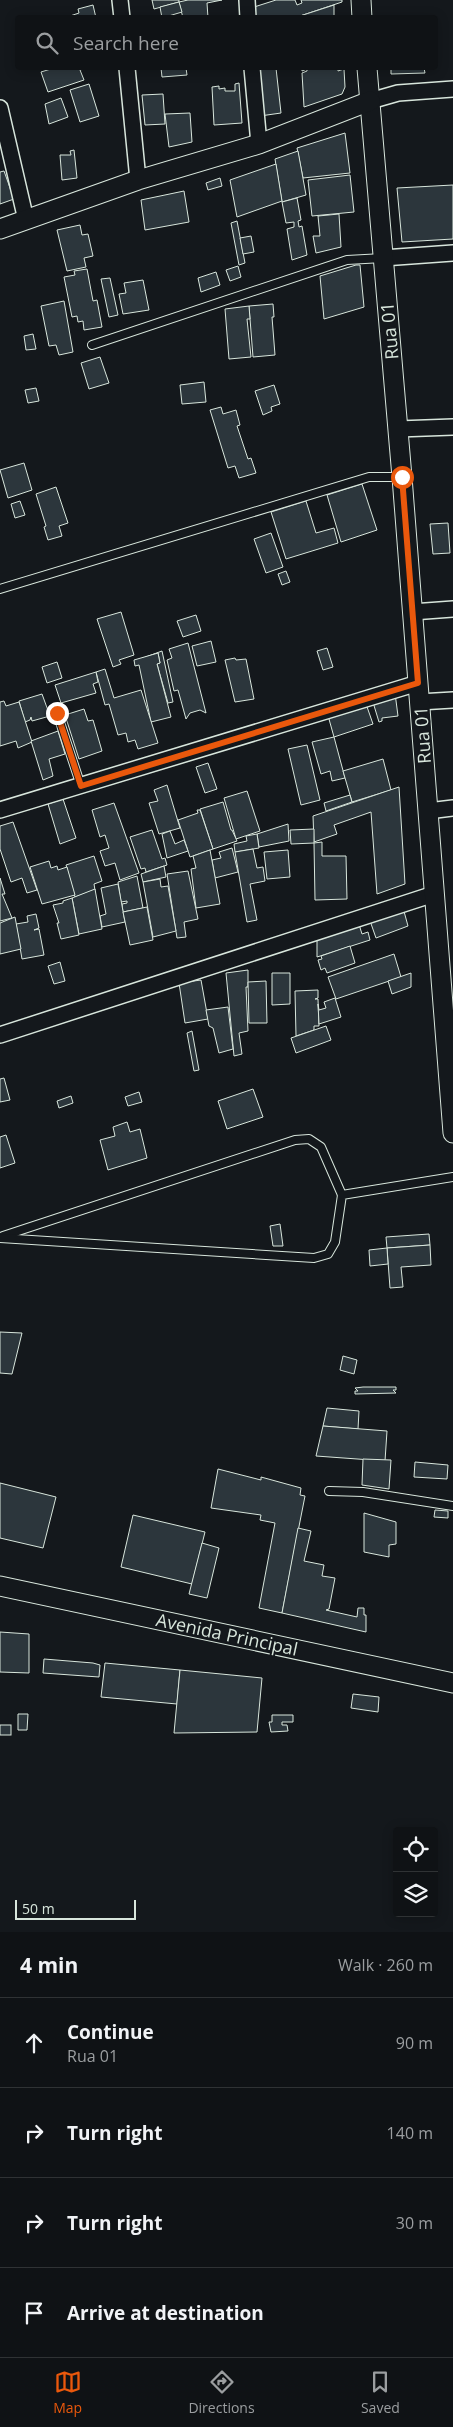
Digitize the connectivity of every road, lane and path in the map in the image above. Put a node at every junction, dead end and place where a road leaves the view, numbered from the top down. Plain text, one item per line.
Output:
1 (120, 0) edge
2 (247, 0) edge
3 (361, 0) edge
4 (122, 15) edge
5 (248, 15) edge
6 (362, 15) edge
7 (127, 70) edge
8 (252, 70) edge
9 (367, 70) edge
10 (453, 89) edge
11 (370, 101) junction
12 (0, 108) edge
13 (259, 144) junction
14 (138, 180) junction
15 (26, 220) junction
16 (0, 229) edge
17 (453, 253) edge
18 (383, 258) junction
19 (92, 345) dead end
20 (453, 427) edge
21 (398, 429) junction
22 (402, 477) junction
23 (0, 589) edge
24 (453, 609) edge
25 (412, 612) junction
26 (419, 692) junction
27 (453, 700) edge
28 (57, 713) dead end
29 (81, 786) junction
30 (453, 808) edge
31 (0, 810) edge
32 (428, 811) junction
33 (434, 894) junction
34 (448, 1015) edge
35 (0, 1035) edge
36 (453, 1133) edge
37 (453, 1177) edge
38 (342, 1195) junction
39 (0, 1237) edge
40 (329, 1491) dead end
41 (453, 1506) edge
42 (0, 1586) edge
43 (453, 1683) edge

1 - 4 street
2 - 5 street
3 - 6 street
7 - 14 street
8 - 13 street
9 - 11 street, Rua 01
10 - 11 street
11 - 13 street
11 - 18 street, Rua 01
12 - 15 street
13 - 14 street
14 - 15 street
15 - 16 street
17 - 18 street
18 - 19 lane
18 - 21 street, Rua 01
20 - 21 street
21 - 22 street, Rua 01
22 - 23 lane
22 - 25 street, Rua 01
24 - 25 street
25 - 26 street, Rua 01
26 - 27 street
26 - 29 street
26 - 32 street, Rua 01
28 - 29 lane
29 - 31 street
30 - 32 street
32 - 33 street, Rua 01
33 - 34 street, Rua 01
33 - 35 street
34 - 36 street, Rua 01
37 - 38 lane
38 - 39 lane
38 - 39 lane
40 - 41 lane
42 - 43 street, Avenida Principal

